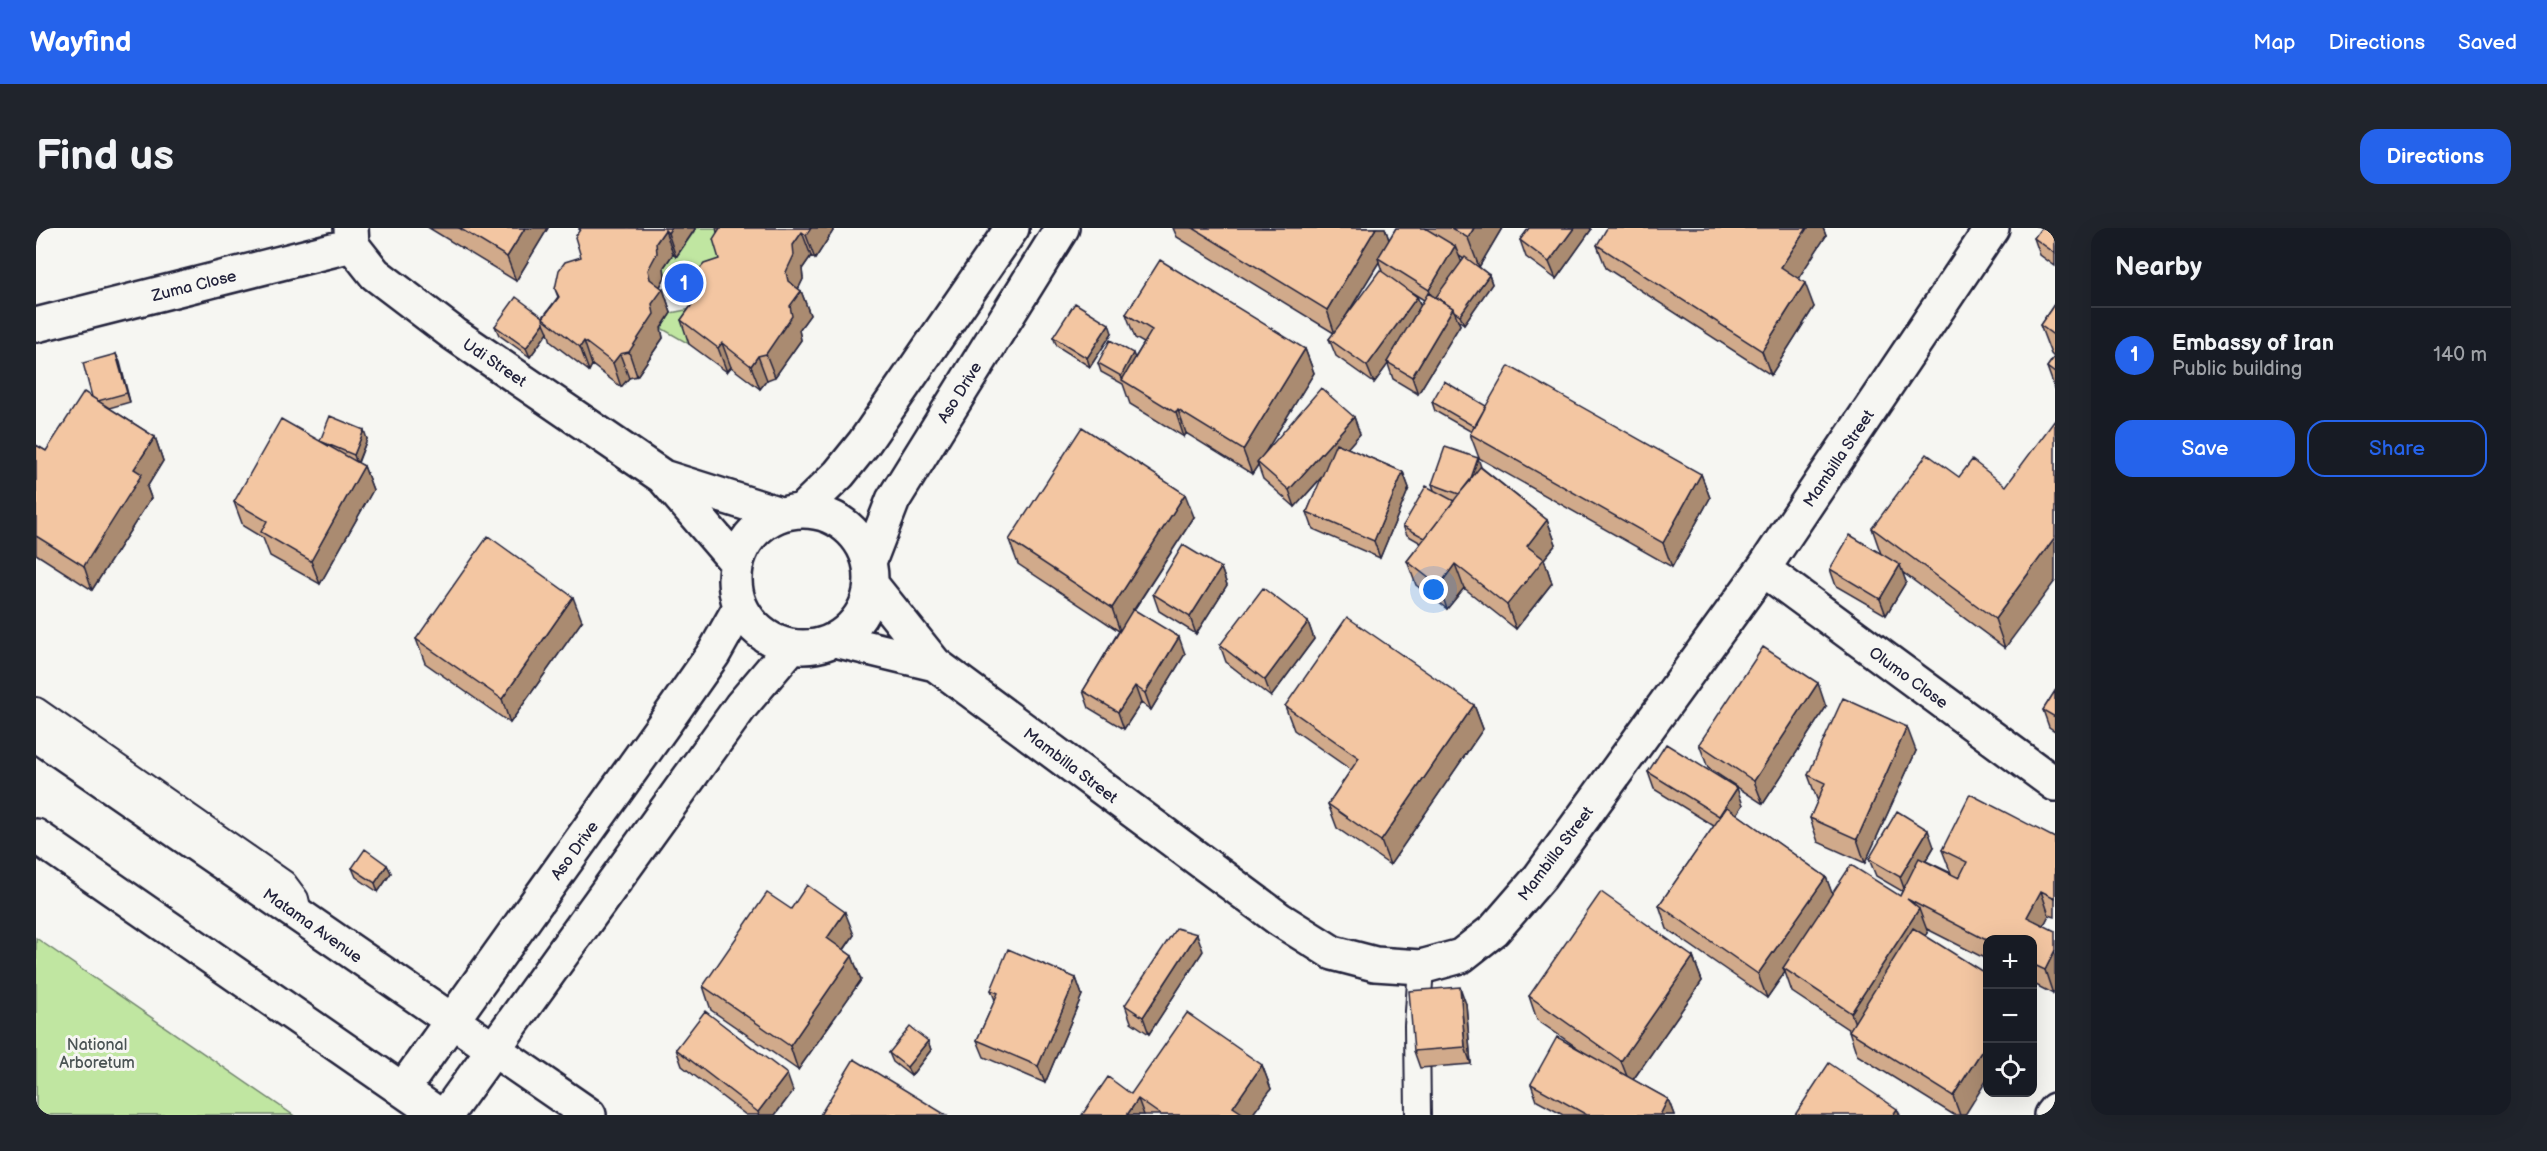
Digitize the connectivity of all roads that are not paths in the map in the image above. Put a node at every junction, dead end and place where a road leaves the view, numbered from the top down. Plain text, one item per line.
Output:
1 (1012, 228) edge
2 (1062, 228) edge
3 (1992, 228) edge
4 (352, 237) edge
5 (36, 325) edge
6 (663, 477) junction
7 (791, 512) junction
8 (736, 563) junction
9 (1763, 569) junction
10 (870, 573) junction
11 (740, 608) junction
12 (835, 640) junction
13 (791, 647) junction
14 (935, 663) junction
15 (36, 710) edge
16 (36, 734) edge
17 (2055, 784) edge
18 (36, 836) edge
19 (300, 916) junction
20 (1421, 967) junction
21 (452, 1020) junction
22 (494, 1048) junction
23 (403, 1089) junction
24 (2055, 1110) edge
25 (439, 1115) edge
26 (446, 1115) edge
27 (590, 1115) edge
28 (1418, 1115) edge
29 (2051, 1115) edge

1 - 7 street
2 - 10 street, Aso Drive
3 - 9 street, Mambilla Street
4 - 5 street, Zuma Close
4 - 6 street, Udi Street
6 - 7 street
6 - 8 street
7 - 8 street
7 - 10 street
8 - 11 street
9 - 17 street, Olumo Close
9 - 20 street, Mambilla Street
10 - 12 street
10 - 14 street
11 - 13 street
11 - 21 street, Aso Drive
12 - 13 street
12 - 14 street
13 - 22 street
14 - 20 street, Mambilla Street
15 - 19 lane
16 - 19 street, Matama Avenue
18 - 23 street
19 - 21 street, Matama Avenue
20 - 28 lane
21 - 22 street, Matama Avenue
21 - 23 street, Aso Drive
22 - 26 street
22 - 27 street, Matama Avenue
23 - 25 street
24 - 29 street

